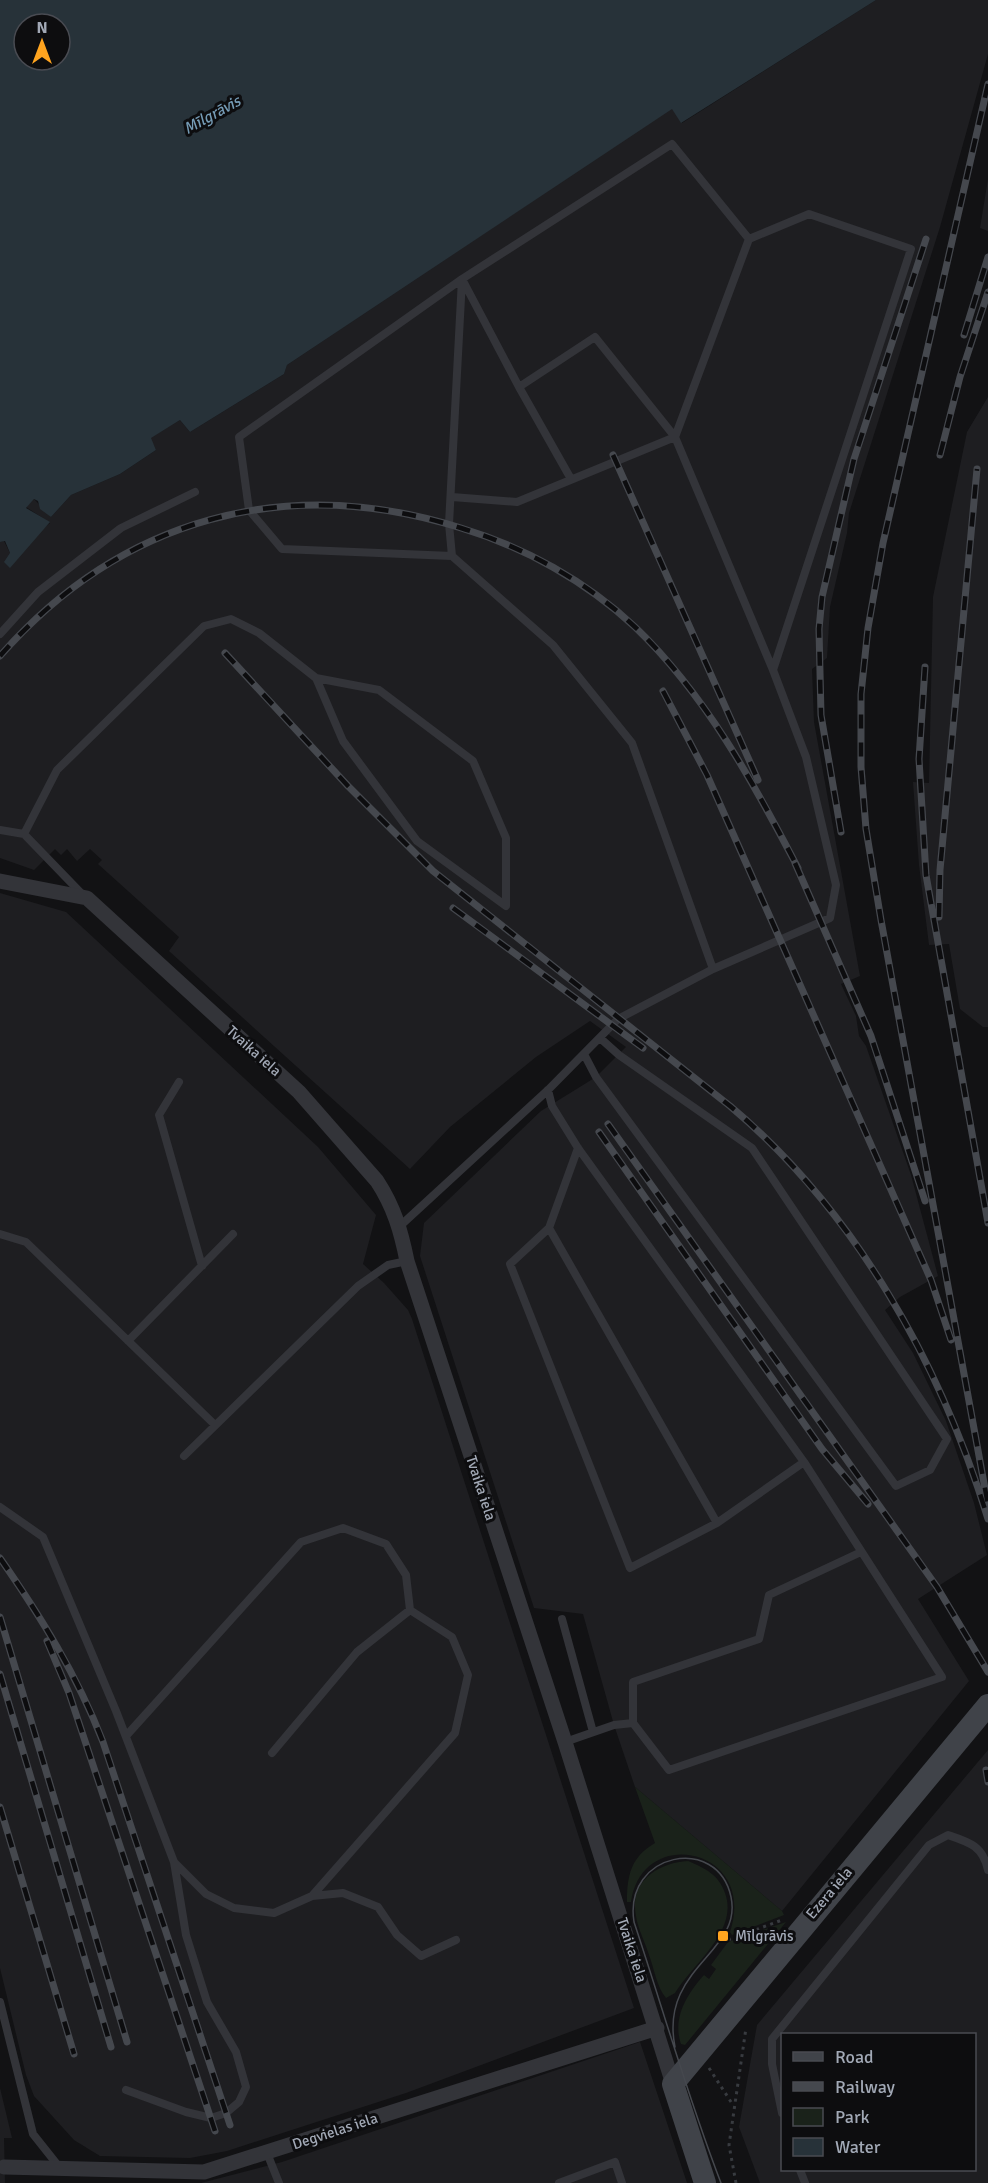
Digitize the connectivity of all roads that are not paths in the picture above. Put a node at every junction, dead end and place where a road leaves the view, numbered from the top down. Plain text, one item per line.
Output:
1 (749, 239) junction
2 (462, 279) junction
3 (519, 387) junction
4 (675, 437) junction
5 (571, 479) junction
6 (195, 492) dead end
7 (452, 496) junction
8 (452, 556) junction
9 (0, 634) edge
10 (773, 670) junction
11 (316, 678) junction
12 (0, 830) edge
13 (24, 834) junction
14 (0, 881) edge
15 (87, 898) junction
16 (713, 969) junction
17 (600, 1038) junction
18 (584, 1054) junction
19 (179, 1082) dead end
20 (548, 1090) junction
21 (578, 1148) junction
22 (400, 1226) junction
23 (549, 1227) junction
24 (0, 1234) edge
25 (233, 1234) dead end
26 (407, 1261) junction
27 (202, 1266) junction
28 (128, 1341) junction
29 (215, 1425) junction
30 (184, 1456) dead end
31 (804, 1462) junction
32 (0, 1507) edge
33 (717, 1523) junction
34 (861, 1552) junction
35 (410, 1610) junction
36 (562, 1619) dead end
37 (988, 1705) edge
38 (633, 1723) junction
39 (593, 1732) junction
40 (126, 1736) junction
41 (565, 1742) junction
42 (272, 1753) dead end
43 (174, 1862) junction
44 (988, 1870) edge
45 (312, 1896) junction
46 (456, 1940) dead end
47 (0, 2002) edge
48 (657, 2028) junction
49 (673, 2084) junction
50 (126, 2090) dead end
51 (781, 2104) edge
52 (267, 2153) junction
53 (2, 2167) edge
54 (61, 2169) junction
55 (279, 2183) edge
56 (559, 2183) edge
57 (622, 2183) edge
58 (705, 2183) edge

1 - 2 lane
1 - 4 lane
1 - 10 lane
2 - 3 lane
2 - 7 lane
2 - 8 lane
3 - 4 lane
3 - 5 lane
4 - 5 lane
4 - 10 lane
5 - 7 lane
6 - 9 lane
7 - 8 lane
8 - 16 lane
10 - 16 lane
11 - 11 lane
11 - 13 lane
12 - 13 lane
13 - 15 lane
14 - 15 street
15 - 22 street, Tvaika iela
16 - 17 lane
17 - 18 lane
17 - 18 lane
18 - 20 lane
19 - 27 lane
20 - 21 lane
20 - 22 lane
21 - 23 lane
21 - 31 lane
22 - 26 street, Tvaika iela
23 - 33 lane
23 - 33 lane
24 - 28 lane
25 - 27 lane
26 - 29 lane
26 - 41 street, Tvaika iela
27 - 28 lane
28 - 29 lane
29 - 30 lane
31 - 33 lane
31 - 34 lane
32 - 40 lane
34 - 38 lane
34 - 38 lane
35 - 40 lane
35 - 42 lane
35 - 45 lane
36 - 39 lane
37 - 49 street, Ezera iela
38 - 39 lane
39 - 41 lane
40 - 43 lane
41 - 48 street, Tvaika iela
43 - 45 lane
43 - 50 lane
44 - 51 lane
45 - 46 lane
47 - 54 lane
48 - 49 street, Tvaika iela
48 - 52 street, Degvielas iela
49 - 58 street, Tvaika iela
52 - 54 street, Degvielas iela
52 - 55 lane
53 - 54 street, Degvielas iela
56 - 57 lane

